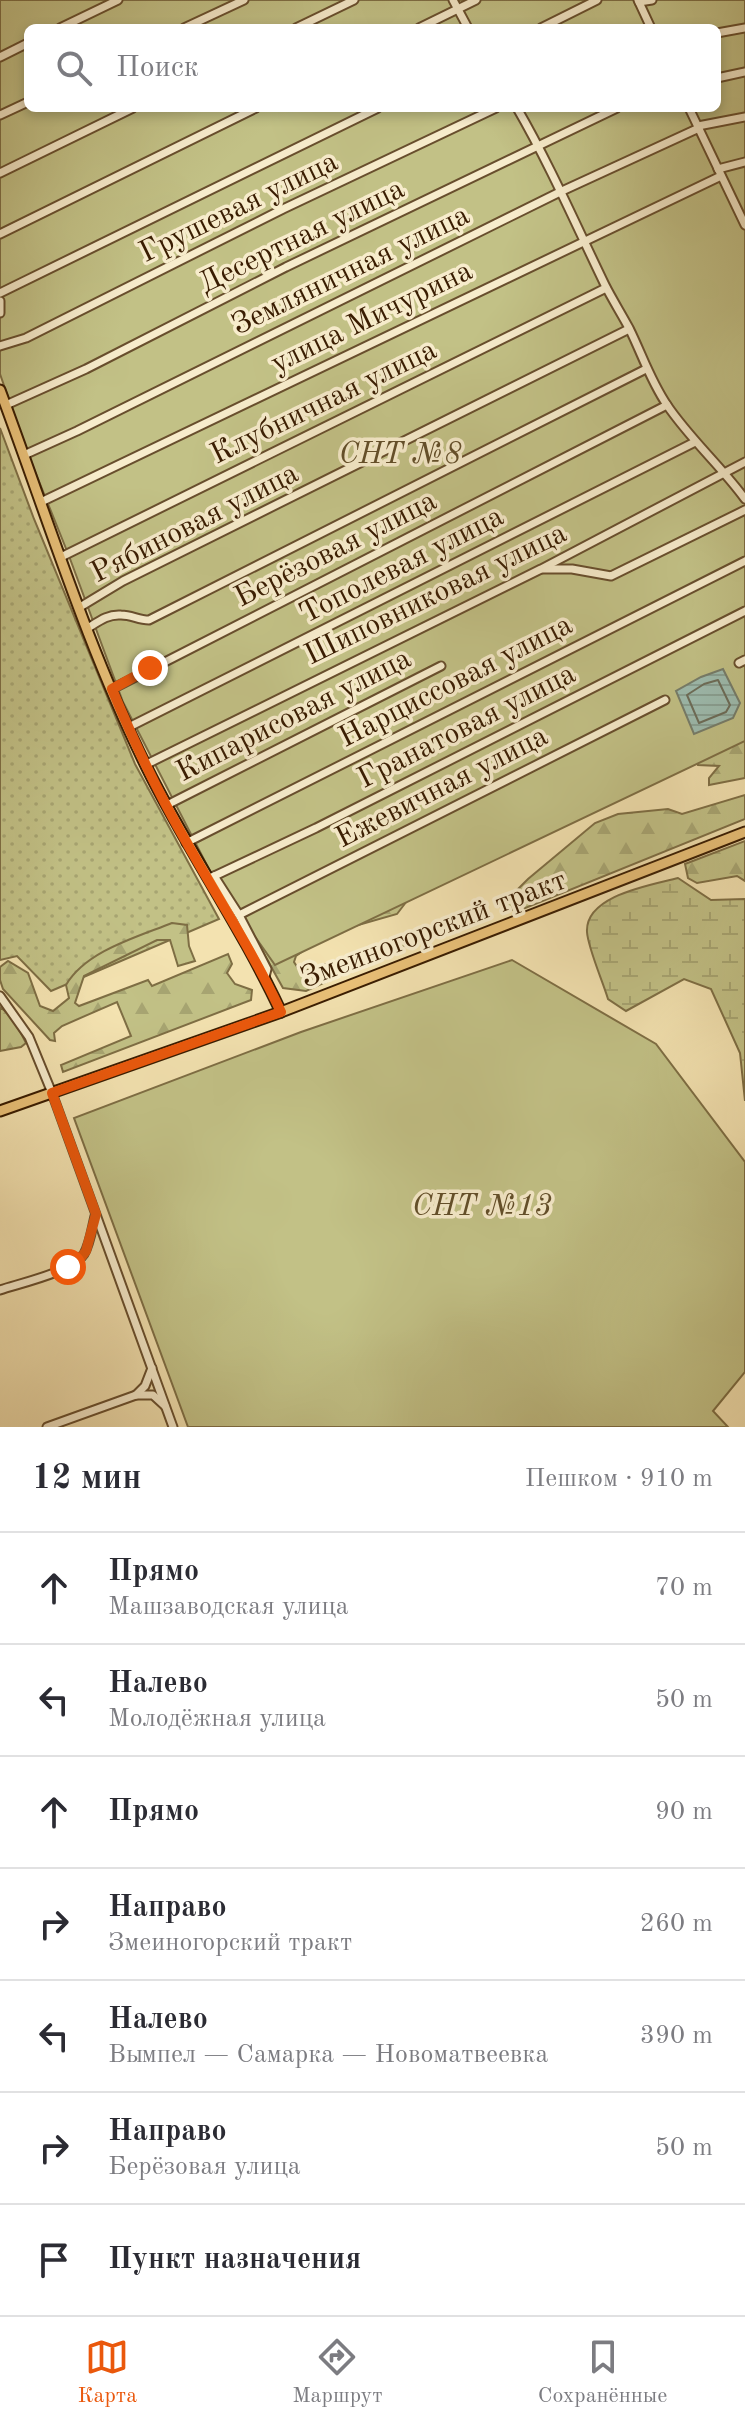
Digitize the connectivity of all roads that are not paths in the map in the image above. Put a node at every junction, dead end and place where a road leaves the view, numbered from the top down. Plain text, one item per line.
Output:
1 (118, 0) edge
2 (244, 0) edge
3 (354, 0) edge
4 (453, 0) edge
5 (476, 0) edge
6 (597, 0) edge
7 (652, 0) edge
8 (638, 1) edge
9 (458, 9) junction
10 (68, 24) edge
11 (193, 24) edge
12 (304, 24) edge
13 (427, 24) edge
14 (466, 24) edge
15 (549, 24) edge
16 (649, 24) edge
17 (745, 28) edge
18 (721, 32) edge
19 (24, 45) edge
20 (0, 57) edge
21 (745, 72) edge
22 (721, 77) edge
23 (24, 104) edge
24 (125, 112) edge
25 (248, 112) edge
26 (370, 112) edge
27 (488, 112) edge
28 (519, 112) edge
29 (609, 112) edge
30 (691, 112) edge
31 (0, 115) edge
32 (745, 117) edge
33 (698, 127) junction
34 (540, 146) junction
35 (745, 162) edge
36 (720, 172) junction
37 (0, 173) edge
38 (562, 191) junction
39 (741, 209) edge
40 (745, 225) edge
41 (0, 234) edge
42 (584, 239) junction
43 (606, 288) junction
44 (0, 293) edge
45 (0, 301) edge
46 (0, 313) edge
47 (629, 329) junction
48 (0, 346) edge
49 (646, 369) junction
50 (0, 390) edge
51 (6, 405) junction
52 (667, 405) junction
53 (695, 442) junction
54 (24, 455) junction
55 (745, 462) edge
56 (726, 472) junction
57 (745, 499) edge
58 (41, 502) junction
59 (745, 510) edge
60 (61, 557) junction
61 (745, 561) edge
62 (541, 569) junction
63 (80, 607) junction
64 (745, 611) edge
65 (88, 628) junction
66 (441, 666) dead end
67 (112, 689) junction
68 (665, 700) dead end
69 (129, 727) junction
70 (145, 765) junction
71 (167, 805) junction
72 (745, 832) edge
73 (186, 843) junction
74 (211, 878) junction
75 (239, 915) junction
76 (265, 977) junction
77 (0, 996) edge
78 (281, 1012) junction
79 (52, 1093) junction
80 (0, 1111) edge
81 (96, 1214) junction
82 (0, 1290) edge
83 (152, 1368) junction
84 (136, 1395) junction
85 (166, 1408) junction
86 (47, 1427) edge
87 (173, 1427) edge

1 - 10 street
2 - 11 street
3 - 12 street
4 - 9 street
5 - 9 street
6 - 15 street
7 - 8 street
8 - 16 street
9 - 13 street
9 - 14 street
17 - 18 street
19 - 20 street
21 - 22 street
23 - 31 street
24 - 37 street
25 - 41 street
26 - 44 street
27 - 48 street, Грушевая улица
28 - 34 street
29 - 34 street, Десертная улица
30 - 33 street
32 - 33 street, Земляничная улица
33 - 36 street
33 - 38 street, Земляничная улица
34 - 38 street
34 - 51 street, Десертная улица
35 - 36 street, улица Мичурина
36 - 39 street
36 - 42 street, улица Мичурина
38 - 42 street
38 - 54 street, Земляничная улица
39 - 40 street
42 - 43 street
42 - 58 street, улица Мичурина
43 - 47 street
43 - 60 street, Клубничная улица
45 - 46 street
47 - 49 street
47 - 63 street, Рябиновая улица
49 - 52 street
49 - 65 street
50 - 51 main road
51 - 54 main road
52 - 53 street
52 - 67 street, Берёзовая улица
53 - 56 street
53 - 69 street, Тополевая улица
54 - 58 main road
55 - 56 street, Шиповниковая улица
56 - 57 street
56 - 62 street, Шиповниковая улица
58 - 60 main road
59 - 62 street
60 - 63 main road
61 - 73 street, Нарциссовая улица
62 - 70 street, Шиповниковая улица
63 - 65 main road
64 - 74 street, Гранатовая улица
65 - 67 main road
66 - 71 street, Кипарисовая улица
67 - 69 main road
68 - 75 street, Ежевичная улица
69 - 70 main road
70 - 71 main road
71 - 73 main road
72 - 78 main road, Змеиногорский тракт
73 - 74 main road
74 - 75 street
74 - 76 main road
75 - 76 street
76 - 78 main road
77 - 79 street
78 - 79 main road, Змеиногорский тракт
79 - 80 main road, Змеиногорский тракт
79 - 81 street
81 - 82 street
81 - 83 street
83 - 84 street
83 - 85 street
84 - 85 street
84 - 86 street
85 - 87 street

